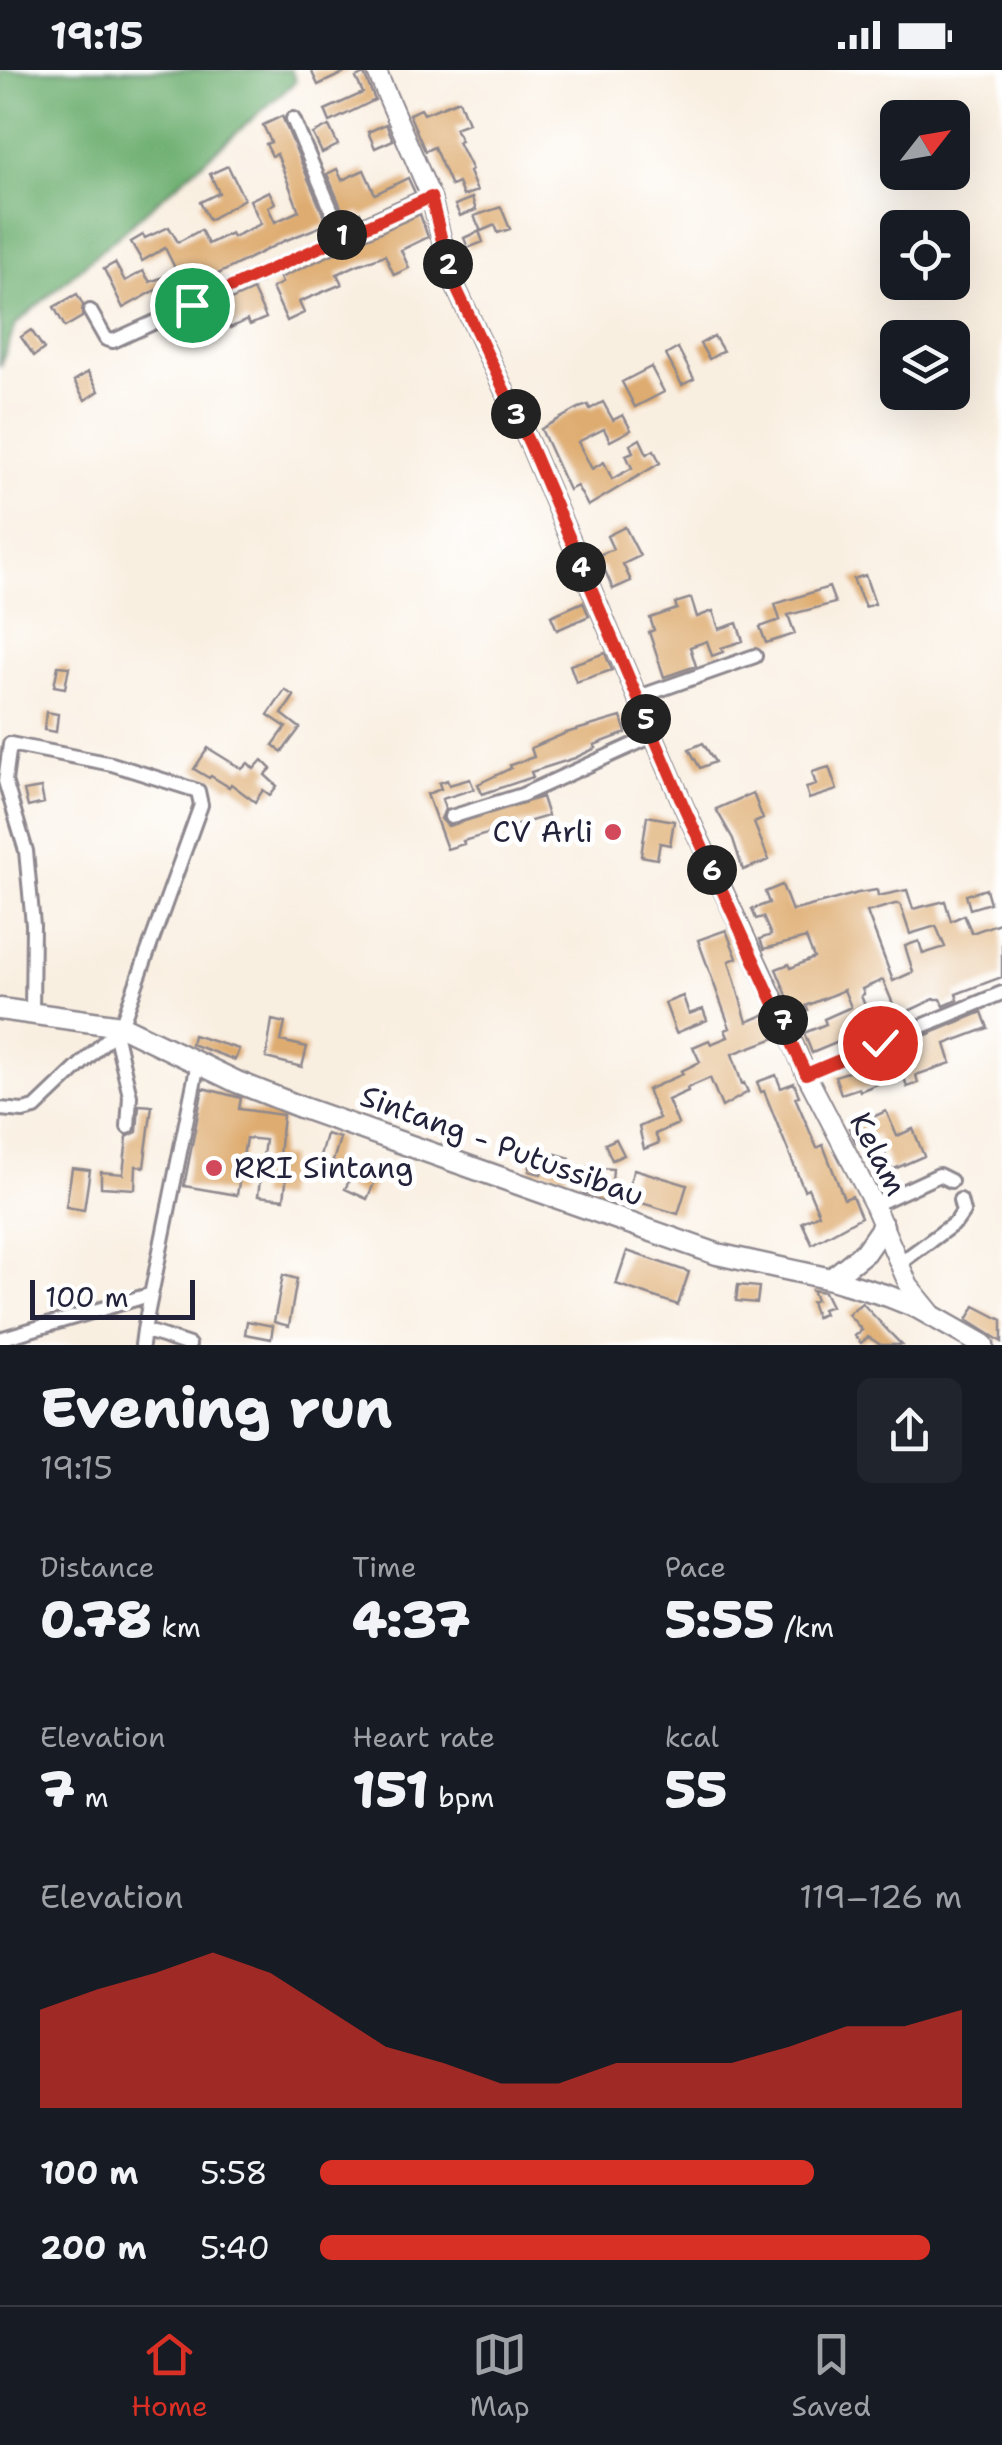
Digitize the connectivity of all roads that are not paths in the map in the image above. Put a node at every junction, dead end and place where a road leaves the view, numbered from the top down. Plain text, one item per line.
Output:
1 (376, 70) edge
2 (293, 119) dead end
3 (431, 197) junction
4 (342, 234) junction
5 (90, 310) dead end
6 (755, 656) dead end
7 (636, 698) junction
8 (655, 735) junction
9 (451, 818) dead end
10 (1002, 993) edge
11 (0, 1009) edge
12 (32, 1011) junction
13 (118, 1029) junction
14 (198, 1062) junction
15 (806, 1074) junction
16 (0, 1109) edge
17 (128, 1127) dead end
18 (951, 1181) dead end
19 (960, 1200) dead end
20 (874, 1205) junction
21 (882, 1226) junction
22 (900, 1263) junction
23 (831, 1279) junction
24 (149, 1295) junction
25 (939, 1320) junction
26 (144, 1330) junction
27 (0, 1339) edge
28 (142, 1345) edge
29 (189, 1345) edge
30 (983, 1345) edge

1 - 3 main road, Kelam
2 - 4 street
3 - 4 street
3 - 7 main road, Kelam
4 - 5 street
6 - 7 street
7 - 8 main road, Kelam
8 - 9 street
8 - 15 main road, Kelam
10 - 15 street
11 - 12 highway, Sintang - Putussibau
12 - 13 highway, Sintang - Putussibau
12 - 13 street
13 - 14 highway, Sintang - Putussibau
13 - 16 street
13 - 17 street
14 - 23 highway, Sintang - Putussibau
14 - 24 street
15 - 20 main road, Kelam
18 - 20 street
19 - 22 street
20 - 21 main road, Kelam
21 - 22 main road, Kelam
21 - 23 highway
22 - 25 main road, Kelam
23 - 25 highway, Sintang - Putussibau
24 - 26 street
24 - 27 street
25 - 30 highway, Sintang - Putussibau
26 - 28 street
26 - 29 street

